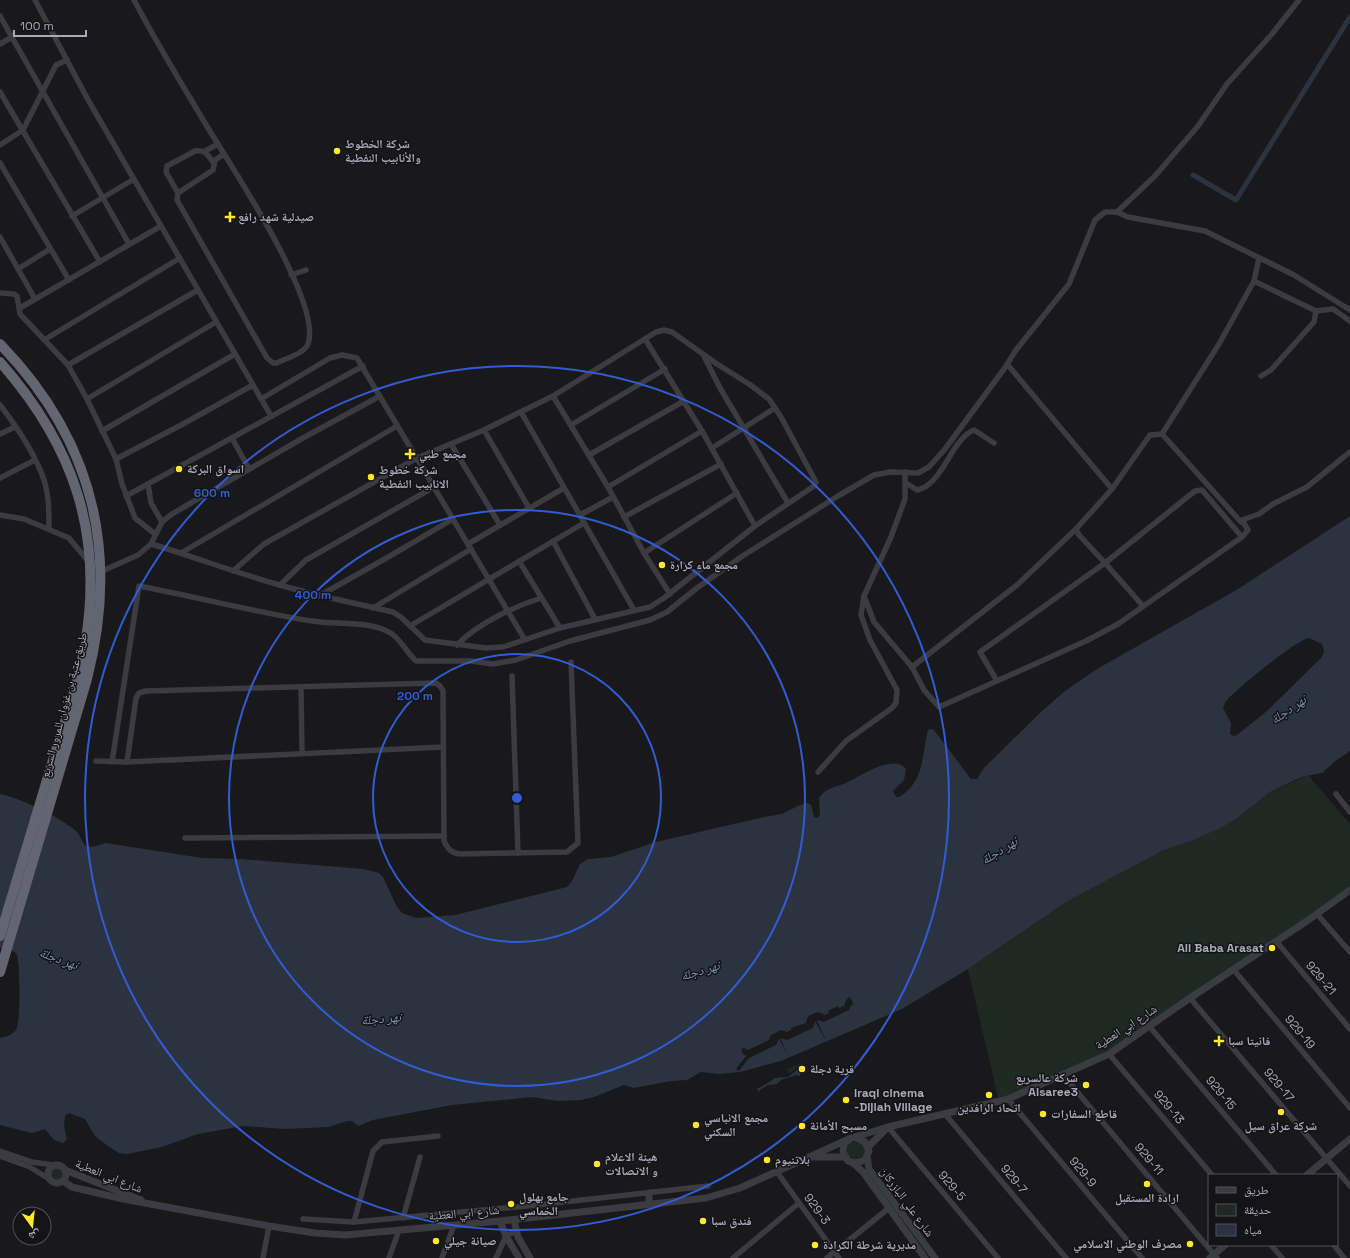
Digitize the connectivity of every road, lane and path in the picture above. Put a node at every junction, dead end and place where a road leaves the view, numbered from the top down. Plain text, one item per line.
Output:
1 (35, 0) edge
2 (134, 0) edge
3 (1299, 0) edge
4 (0, 16) edge
5 (12, 38) junction
6 (0, 44) edge
7 (67, 60) junction
8 (0, 92) edge
9 (42, 92) junction
10 (23, 130) junction
11 (0, 144) edge
12 (218, 144) junction
13 (205, 152) junction
14 (224, 154) junction
15 (0, 163) edge
16 (214, 163) junction
17 (134, 179) junction
18 (178, 193) junction
19 (102, 197) junction
20 (1117, 212) junction
21 (72, 216) junction
22 (161, 226) junction
23 (0, 237) edge
24 (129, 244) junction
25 (50, 249) junction
26 (180, 258) junction
27 (1260, 258) junction
28 (100, 262) junction
29 (18, 269) junction
30 (306, 270) dead end
31 (291, 275) junction
32 (69, 280) junction
33 (1254, 281) junction
34 (198, 290) junction
35 (0, 293) edge
36 (35, 300) junction
37 (20, 308) junction
38 (1350, 310) edge
39 (1316, 311) junction
40 (1350, 321) edge
41 (216, 322) junction
42 (645, 339) junction
43 (44, 340) junction
44 (0, 344) edge
45 (235, 354) junction
46 (703, 354) junction
47 (0, 362) edge
48 (1007, 364) junction
49 (68, 365) junction
50 (363, 366) junction
51 (665, 369) junction
52 (1261, 376) dead end
53 (253, 385) junction
54 (380, 396) junction
55 (553, 396) junction
56 (261, 399) junction
57 (87, 400) junction
58 (684, 401) junction
59 (0, 406) edge
60 (775, 408) junction
61 (521, 412) junction
62 (271, 416) junction
63 (571, 425) junction
64 (396, 426) junction
65 (15, 427) junction
66 (744, 427) junction
67 (484, 430) junction
68 (102, 431) junction
69 (702, 431) junction
70 (0, 434) edge
71 (1162, 434) junction
72 (232, 438) junction
73 (994, 443) dead end
74 (451, 444) junction
75 (712, 448) junction
76 (1350, 452) edge
77 (589, 455) junction
78 (417, 458) junction
79 (116, 459) junction
80 (35, 460) junction
81 (721, 464) junction
82 (249, 469) junction
83 (905, 472) junction
84 (0, 478) edge
85 (906, 483) junction
86 (148, 484) junction
87 (434, 487) junction
88 (608, 487) junction
89 (564, 488) junction
90 (1112, 490) junction
91 (737, 493) junction
92 (126, 496) junction
93 (613, 497) junction
94 (788, 503) junction
95 (529, 508) junction
96 (0, 515) edge
97 (580, 515) junction
98 (624, 517) junction
99 (453, 519) junction
100 (162, 522) junction
101 (1241, 522) junction
102 (584, 523) junction
103 (500, 525) junction
104 (755, 526) junction
105 (49, 528) junction
106 (1076, 529) junction
107 (155, 534) junction
108 (1242, 537) junction
109 (553, 541) junction
110 (152, 544) junction
111 (468, 544) junction
112 (471, 549) junction
113 (181, 553) junction
114 (644, 553) junction
115 (519, 561) junction
116 (90, 563) junction
117 (1105, 563) junction
118 (233, 571) junction
119 (100, 572) junction
120 (489, 579) junction
121 (280, 585) junction
122 (96, 586) junction
123 (670, 594) junction
124 (319, 596) junction
125 (864, 596) junction
126 (541, 598) junction
127 (1143, 606) junction
128 (373, 608) junction
129 (634, 610) junction
130 (508, 611) junction
131 (595, 619) junction
132 (410, 626) junction
133 (560, 628) junction
134 (525, 640) junction
135 (457, 645) junction
136 (571, 662) dead end
137 (912, 667) junction
138 (512, 676) dead end
139 (996, 681) junction
140 (301, 687) junction
141 (443, 747) junction
142 (302, 753) junction
143 (96, 761) dead end
144 (112, 762) junction
145 (128, 762) junction
146 (818, 772) dead end
147 (1336, 794) dead end
148 (1350, 812) edge
149 (444, 836) junction
150 (185, 838) dead end
151 (518, 853) junction
152 (1350, 890) edge
153 (1317, 914) junction
154 (0, 936) edge
155 (1276, 941) junction
156 (1350, 952) edge
157 (1233, 969) junction
158 (0, 972) edge
159 (1190, 998) junction
160 (1149, 1026) junction
161 (1350, 1029) edge
162 (1109, 1054) junction
163 (1063, 1075) junction
164 (1008, 1099) junction
165 (1350, 1108) edge
166 (945, 1114) junction
167 (888, 1127) junction
168 (438, 1136) dead end
169 (852, 1138) junction
170 (1350, 1139) edge
171 (868, 1147) junction
172 (0, 1151) edge
173 (0, 1156) edge
174 (867, 1156) junction
175 (420, 1157) dead end
176 (844, 1157) junction
177 (1327, 1158) junction
178 (803, 1159) junction
179 (853, 1163) junction
180 (54, 1165) junction
181 (65, 1170) junction
182 (777, 1172) junction
183 (1211, 1174) edge
184 (1275, 1174) edge
185 (1309, 1174) edge
186 (48, 1179) junction
187 (63, 1181) junction
188 (708, 1186) dead end
189 (1350, 1186) edge
190 (649, 1193) junction
191 (144, 1202) junction
192 (799, 1203) junction
193 (650, 1205) junction
194 (888, 1208) junction
195 (403, 1218) junction
196 (303, 1219) dead end
197 (514, 1220) junction
198 (500, 1221) junction
199 (354, 1222) junction
200 (454, 1225) junction
201 (269, 1226) junction
202 (399, 1230) junction
203 (516, 1231) junction
204 (506, 1236) junction
205 (1224, 1246) edge
206 (1272, 1246) edge
207 (1335, 1246) edge
208 (834, 1252) junction
209 (1214, 1257) edge
210 (263, 1258) edge
211 (389, 1258) edge
212 (442, 1258) edge
213 (496, 1258) edge
214 (519, 1258) edge
215 (530, 1258) edge
216 (733, 1258) edge
217 (828, 1258) edge
218 (839, 1258) edge
219 (925, 1258) edge
220 (935, 1258) edge
221 (998, 1258) edge
222 (1066, 1258) edge
223 (1142, 1258) edge
224 (1282, 1258) edge
225 (1344, 1258) edge

1 - 7 street
2 - 12 street
3 - 20 street
4 - 5 street
5 - 6 street
5 - 9 street
7 - 9 street
7 - 17 street
8 - 10 street
9 - 10 street
9 - 19 street
10 - 11 street
10 - 21 street
12 - 13 street
12 - 14 street
13 - 16 street
13 - 18 street
14 - 16 street
14 - 31 street
15 - 25 street
16 - 18 street
17 - 19 street
17 - 22 street
18 - 31 street
19 - 21 street
19 - 24 street
20 - 27 street
20 - 48 street
21 - 28 street
22 - 24 street
22 - 26 street
23 - 29 street
24 - 28 street
25 - 29 street
25 - 32 street
26 - 34 street
26 - 43 street
27 - 33 street
27 - 38 street
28 - 32 street
29 - 36 street
30 - 31 street
32 - 36 street
33 - 39 street
33 - 71 street
34 - 41 street
34 - 49 street
35 - 37 street
36 - 37 street
37 - 43 street
39 - 40 street
39 - 52 street
41 - 45 street
41 - 57 street
42 - 46 street
42 - 51 street
42 - 55 street
43 - 49 street
44 - 119 highway, طريق عتبة بن غزوان للمرور السريع
45 - 53 street
45 - 68 street
46 - 60 street
46 - 66 street
47 - 116 highway, طريق عتبة بن غزوان للمرور السريع
48 - 83 street
48 - 90 street
49 - 57 street
50 - 54 street
50 - 56 street
50 - 62 street
51 - 58 street
51 - 63 street
53 - 56 street
53 - 79 street
54 - 64 street
54 - 82 street
55 - 61 street
55 - 63 street
56 - 62 street
57 - 68 street
58 - 69 street
58 - 77 street
59 - 65 street
60 - 66 street
60 - 94 street
61 - 67 street
61 - 89 street
62 - 72 street
63 - 77 street
64 - 78 street
64 - 113 street
65 - 70 street
65 - 80 street
66 - 75 street
66 - 94 street
67 - 74 street
67 - 95 street
68 - 79 street
69 - 75 street
69 - 88 street
71 - 90 street
71 - 101 street
72 - 82 street
72 - 86 street
73 - 85 street
74 - 78 street
74 - 103 street
75 - 81 street
76 - 101 street
77 - 88 street
78 - 87 street
78 - 118 street
79 - 92 street
80 - 84 street
80 - 105 street
81 - 91 street
81 - 98 street
82 - 100 street
83 - 85 street
83 - 144 street
85 - 125 street
86 - 92 street
86 - 100 street
87 - 99 street
87 - 121 street
88 - 93 street
89 - 95 street
89 - 97 street
90 - 106 street
91 - 104 street
91 - 114 street
92 - 107 street
93 - 97 street
93 - 98 street
94 - 104 street
95 - 103 street
96 - 105 street
97 - 102 street
98 - 114 street
99 - 111 street
99 - 124 street
100 - 107 street
101 - 108 street
102 - 109 street
102 - 129 street
103 - 111 street
104 - 123 street
105 - 116 street
106 - 117 street
106 - 137 street
107 - 110 street
108 - 117 street
108 - 127 street
109 - 115 street
109 - 131 street
110 - 113 street
110 - 119 street
111 - 112 street
112 - 120 street
112 - 128 street
113 - 118 street
114 - 123 street
115 - 120 street
115 - 126 street
116 - 122 highway, طريق عتبة بن غزوان للمرور السريع
117 - 127 street
117 - 139 street
118 - 121 street
119 - 122 highway, طريق عتبة بن غزوان للمرور السريع
120 - 130 street
120 - 132 street
121 - 124 street
122 - 154 highway, طريق عتبة بن غزوان للمرور السريع
122 - 158 highway, طريق عتبة بن غزوان للمرور السريع
123 - 129 street
124 - 128 street
125 - 137 street
125 - 146 street
126 - 130 street
126 - 133 street
127 - 139 street
128 - 132 street
129 - 131 street
130 - 134 street
130 - 135 street
131 - 133 street
132 - 135 street
133 - 134 street
134 - 135 street
136 - 151 street
137 - 139 street
138 - 151 street
140 - 141 street
140 - 142 street
140 - 145 street
141 - 142 street
141 - 149 street
142 - 145 street
143 - 144 street
144 - 145 street
147 - 148 street
149 - 150 street
149 - 151 street
152 - 153 street, شارع ابي العطية
153 - 155 street, شارع ابي العطية
153 - 156 street
155 - 157 street, شارع ابي العطية
155 - 161 street, 929-21
157 - 159 street, شارع ابي العطية
157 - 165 street, 929-19
159 - 160 street, شارع ابي العطية
159 - 177 street, 929-17
160 - 162 street, شارع ابي العطية
160 - 184 street, 929-15
162 - 163 street, شارع ابي العطية
162 - 183 street, 929-13
163 - 164 street, شارع ابي العطية
163 - 209 street, 929-11
164 - 166 street, شارع ابي العطية
164 - 223 street, 929-9
166 - 167 street, شارع ابي العطية
166 - 222 street, 929-7
167 - 169 street, شارع ابي العطية
167 - 171 street
167 - 221 street, 929-5
168 - 199 street
169 - 171 street
169 - 176 street
169 - 178 street, شارع ابي العطية
170 - 177 street
171 - 174 street
172 - 180 street, شارع ابي العطية
173 - 186 street, شارع ابي العطية
174 - 179 street
174 - 220 street, شارع علي البازركان
175 - 195 street
176 - 178 street, شارع ابي العطية
176 - 179 street
177 - 185 street
177 - 189 street, 929-17
178 - 182 street, شارع ابي العطية
179 - 194 street, شارع علي البازركان
180 - 181 street, شارع ابي العطية
180 - 186 street
181 - 187 street, شارع ابي العطية
181 - 191 street, شارع ابي العطية
182 - 192 street, 929-3
182 - 193 street, شارع ابي العطية
186 - 187 street, شارع ابي العطية
187 - 191 street, شارع ابي العطية
188 - 190 street
190 - 193 street
190 - 195 street
191 - 201 street, شارع ابي العطية
192 - 208 street, 929-3
192 - 216 street
193 - 197 street, شارع ابي العطية
194 - 208 street
194 - 219 street, شارع علي البازركان
195 - 199 street
196 - 199 street
197 - 198 street, شارع ابي العطية
197 - 203 street
198 - 200 street, شارع ابي العطية
198 - 204 street
200 - 202 street, شارع ابي العطية
200 - 212 street
201 - 202 street, شارع ابي العطية
201 - 210 street
202 - 211 street
203 - 204 street
203 - 215 street
204 - 213 street
204 - 214 street
205 - 209 street
206 - 224 street
207 - 225 street
208 - 217 street
208 - 218 street, 929-3

